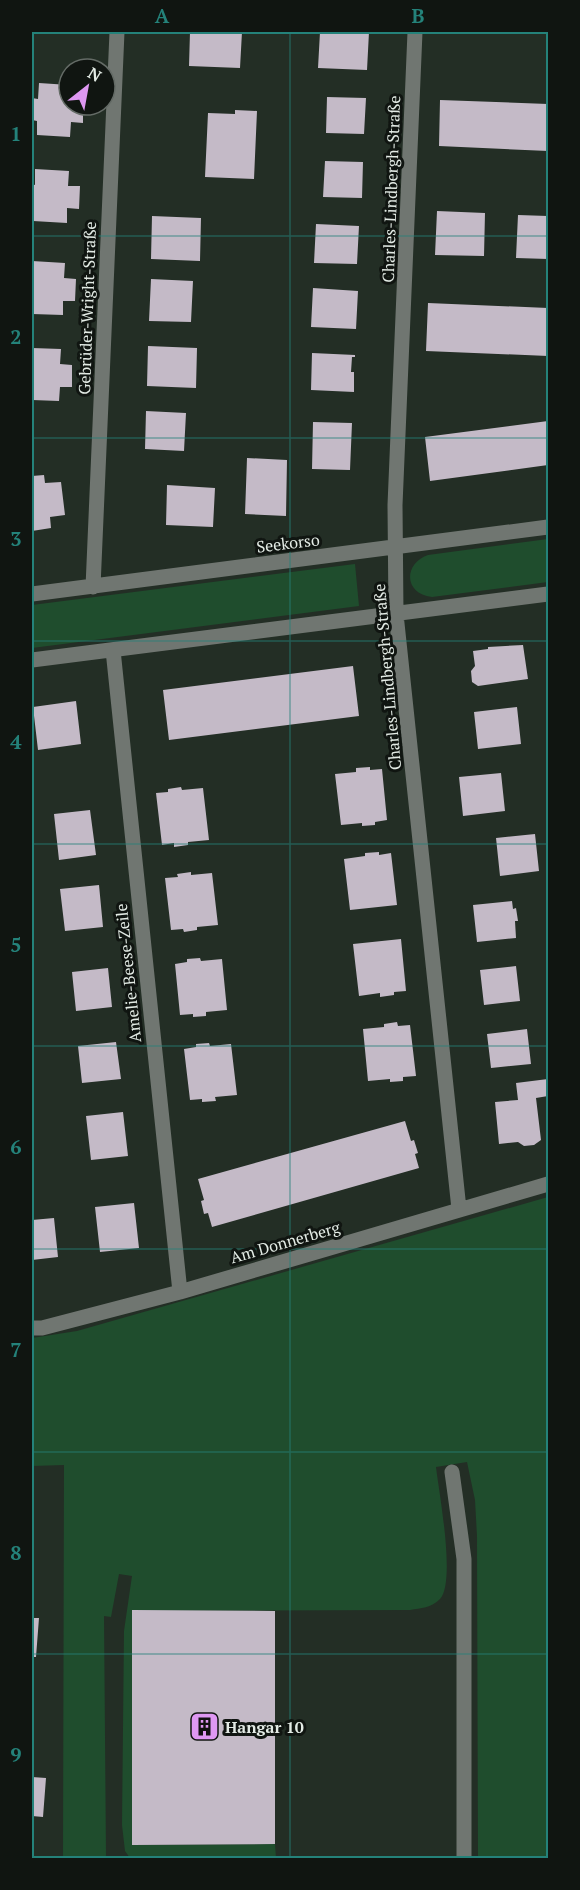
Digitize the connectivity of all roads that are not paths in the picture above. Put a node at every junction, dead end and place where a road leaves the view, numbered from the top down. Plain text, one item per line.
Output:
1 (117, 32) edge
2 (415, 32) edge
3 (549, 527) edge
4 (396, 547) junction
5 (93, 587) junction
6 (32, 594) edge
7 (549, 594) edge
8 (396, 614) junction
9 (113, 650) junction
10 (32, 660) edge
11 (549, 1184) edge
12 (459, 1209) junction
13 (180, 1292) junction
14 (32, 1328) edge
15 (452, 1472) dead end
16 (464, 1858) edge

1 - 5 street, Gebrüder-Wright-Straße
2 - 4 street, Charles-Lindbergh-Straße
3 - 4 street, Seekorso
4 - 5 street, Seekorso
4 - 8 street, Charles-Lindbergh-Straße
5 - 6 street, Seekorso
7 - 8 street
8 - 9 street
8 - 12 street, Charles-Lindbergh-Straße
9 - 10 street
9 - 13 street, Amelie-Beese-Zeile
11 - 12 street, Am Donnerberg
12 - 13 street, Am Donnerberg
13 - 14 street, Am Donnerberg
15 - 16 street

